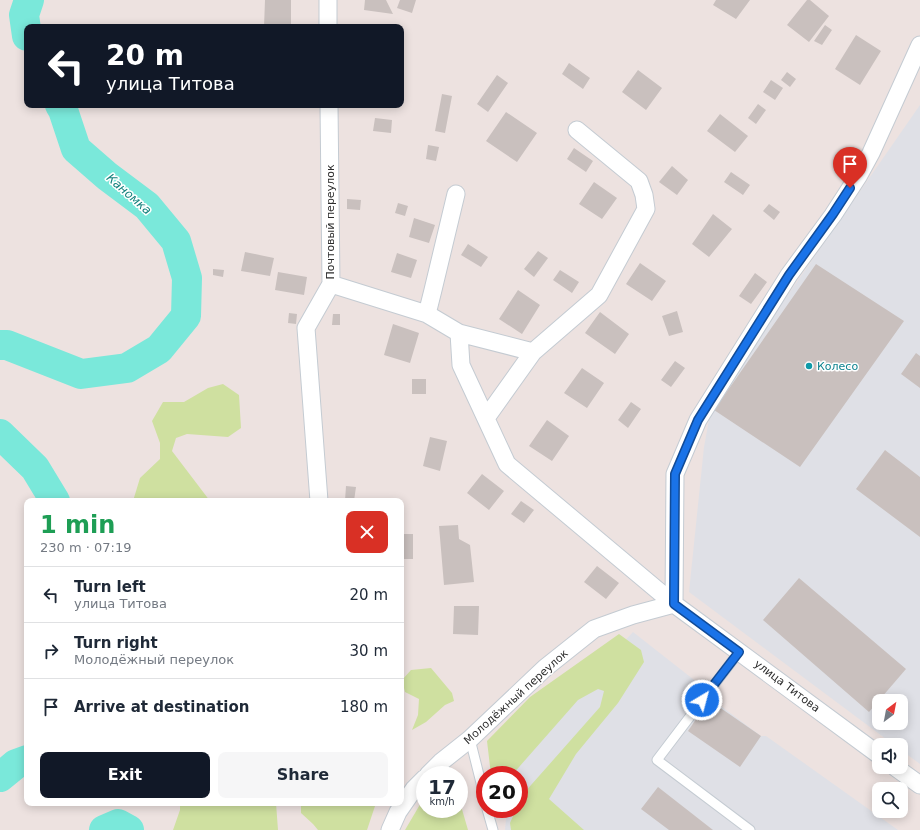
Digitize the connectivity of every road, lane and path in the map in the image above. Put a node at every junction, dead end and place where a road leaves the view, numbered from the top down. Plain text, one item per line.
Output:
1 (328, 0) edge
2 (328, 24) edge
3 (920, 45) edge
4 (329, 108) edge
5 (577, 130) dead end
6 (456, 194) dead end
7 (331, 284) junction
8 (427, 314) junction
9 (459, 333) junction
10 (533, 352) junction
11 (486, 418) junction
12 (319, 498) edge
13 (674, 604) junction
14 (739, 652) junction
15 (470, 739) junction
16 (872, 750) edge
17 (437, 766) edge
18 (477, 766) edge
19 (905, 774) edge
20 (920, 785) edge
21 (416, 788) edge
22 (404, 804) edge
23 (402, 806) edge
24 (490, 818) edge
25 (390, 830) edge
26 (493, 830) edge
27 (750, 830) edge

1 - 2 street
3 - 13 street
4 - 7 street, Почтовый переулок
5 - 10 street
6 - 8 street
7 - 8 street
7 - 12 street, Почтовый переулок
8 - 9 street
9 - 10 street
9 - 11 street, улица Титова
10 - 11 street
11 - 13 street, улица Титова
13 - 14 street, улица Титова
13 - 15 street, Молодёжный переулок
14 - 16 street, улица Титова
14 - 27 lane
15 - 17 street, Молодёжный переулок
15 - 18 lane
19 - 20 street
21 - 22 street
23 - 25 street
24 - 26 lane

